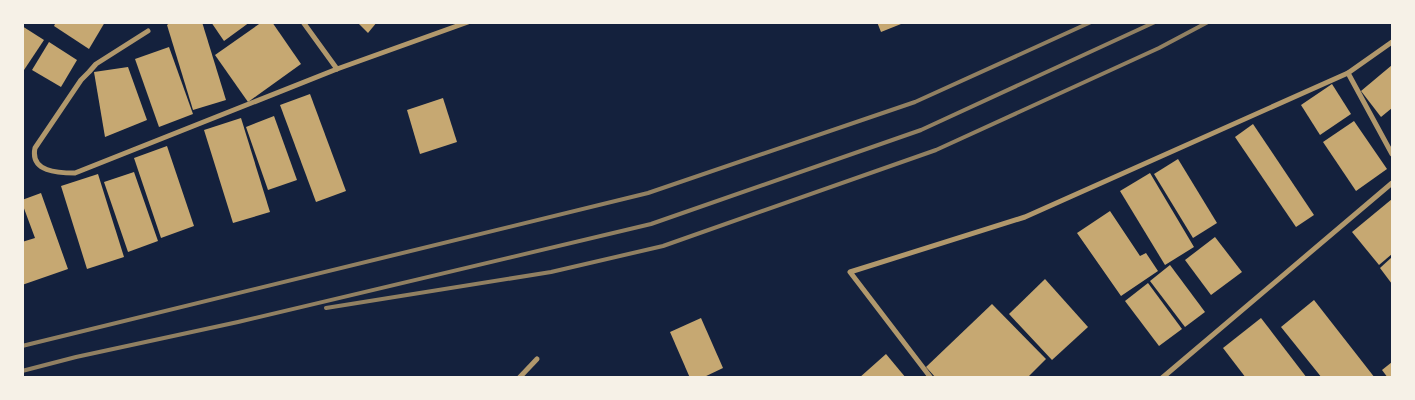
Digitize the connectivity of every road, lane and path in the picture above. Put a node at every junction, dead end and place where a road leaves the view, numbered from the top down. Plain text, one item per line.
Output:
1 (303, 22) edge
2 (468, 22) edge
3 (148, 31) dead end
4 (1392, 43) edge
5 (337, 69) junction
6 (1348, 73) junction
7 (1392, 154) edge
8 (1392, 183) edge
9 (537, 359) dead end
10 (519, 378) edge
11 (931, 378) edge
12 (1162, 378) edge

1 - 5 street
2 - 5 street
3 - 5 street
4 - 6 street
6 - 7 street
6 - 11 street
8 - 12 street
9 - 10 street

